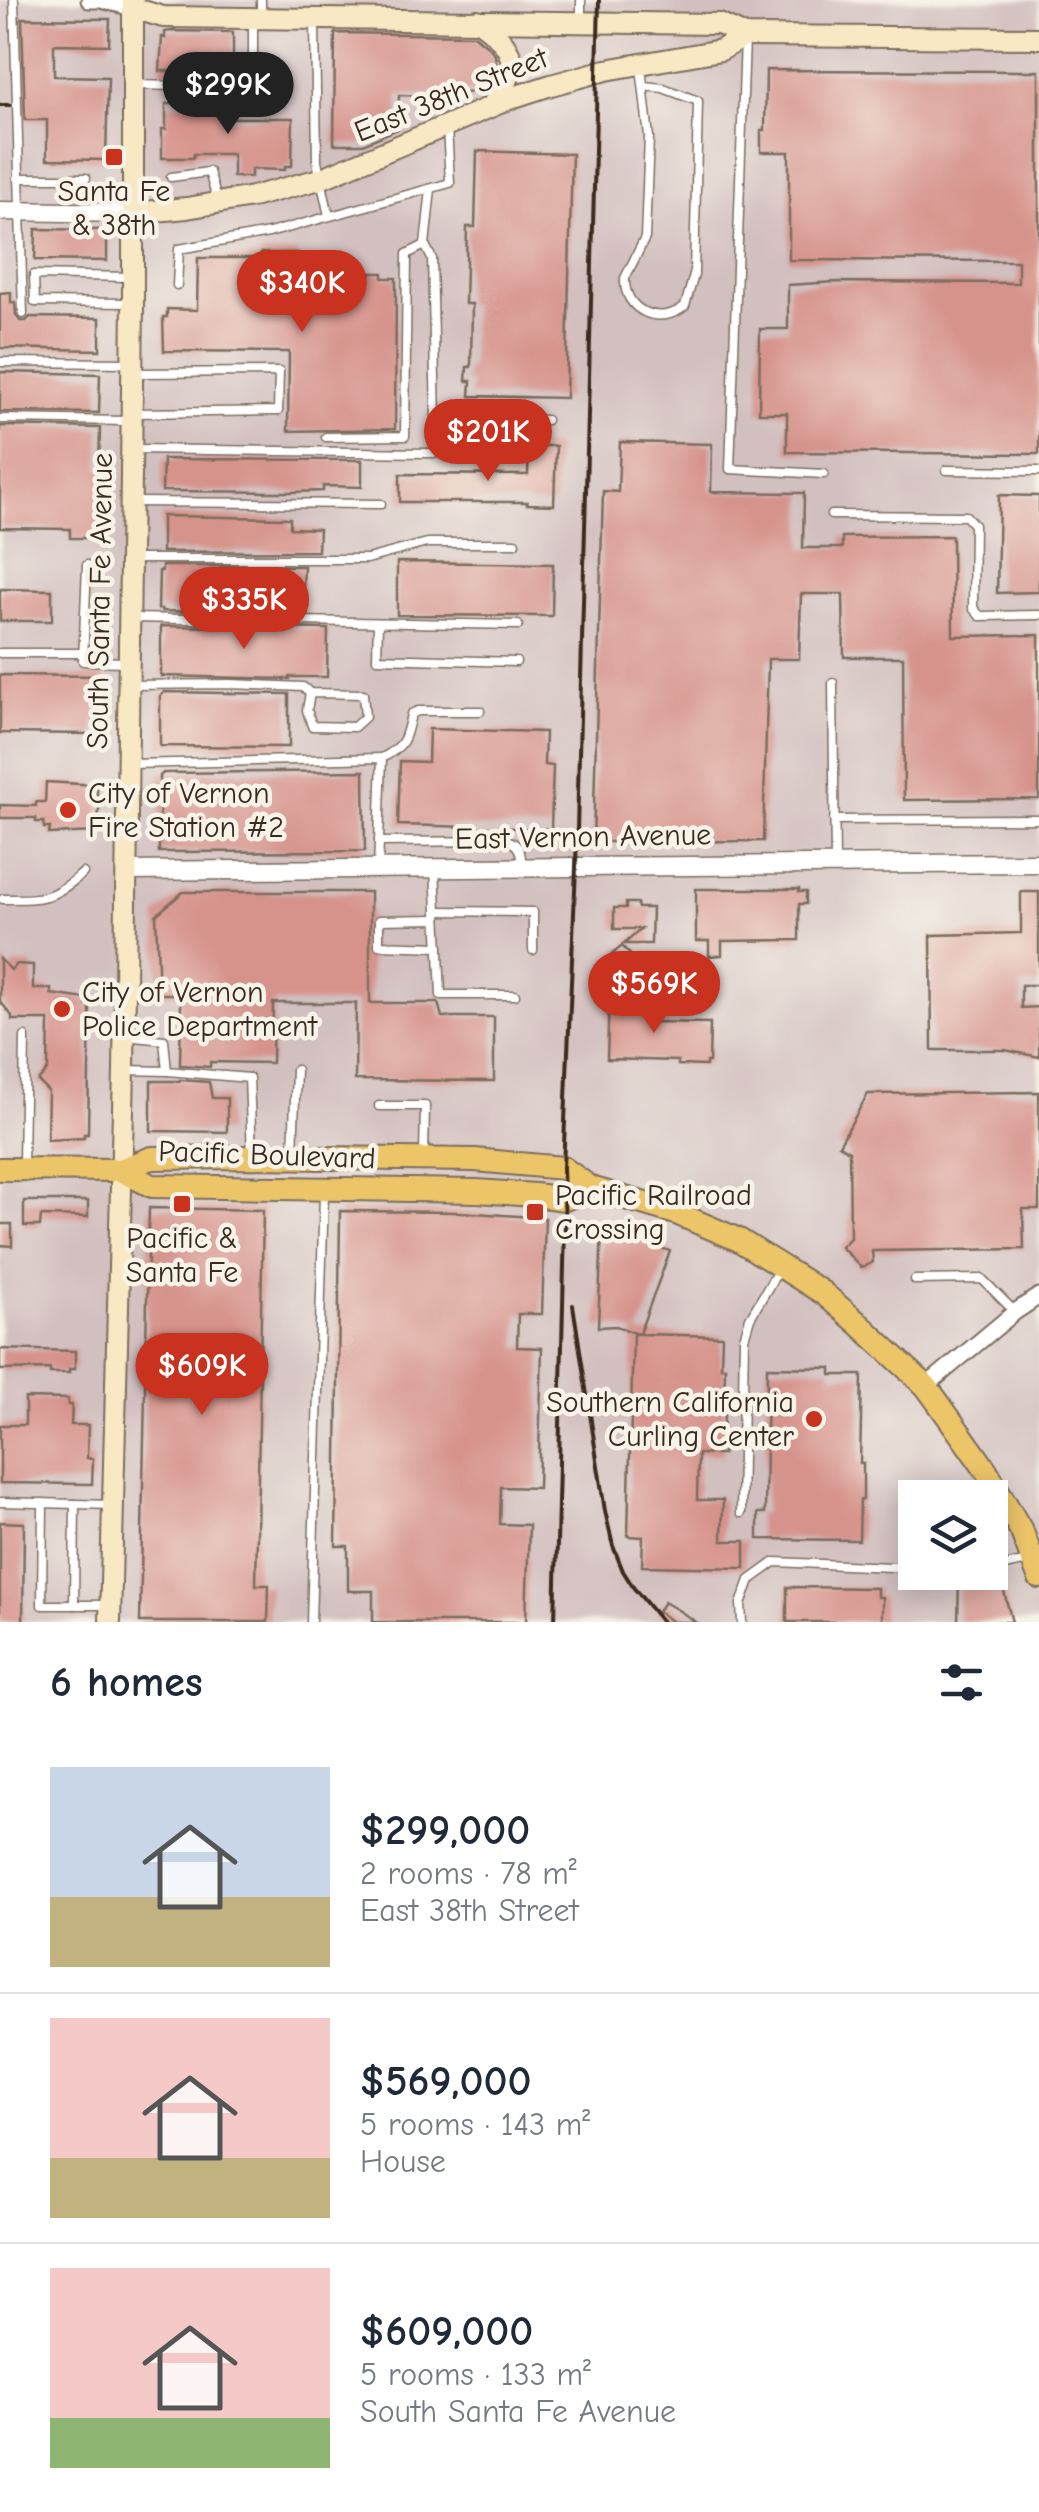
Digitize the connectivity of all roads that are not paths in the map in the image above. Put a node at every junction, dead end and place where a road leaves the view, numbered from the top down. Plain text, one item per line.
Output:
1 (14, 0) edge
2 (89, 0) edge
3 (580, 0) edge
4 (133, 4) edge
5 (258, 12) edge
6 (315, 18) junction
7 (477, 20) junction
8 (581, 22) junction
9 (745, 36) junction
10 (1039, 38) edge
11 (640, 63) junction
12 (133, 85) junction
13 (644, 86) junction
14 (222, 87) dead end
15 (253, 104) dead end
16 (491, 107) junction
17 (447, 126) junction
18 (171, 176) dead end
19 (18, 178) junction
20 (86, 178) dead end
21 (320, 179) junction
22 (430, 188) junction
23 (218, 204) junction
24 (9, 211) edge
25 (134, 213) junction
26 (329, 216) junction
27 (425, 245) junction
28 (20, 259) junction
29 (34, 275) junction
30 (134, 277) junction
31 (177, 285) dead end
32 (134, 302) junction
33 (22, 314) dead end
34 (0, 362) edge
35 (132, 368) junction
36 (132, 417) junction
37 (0, 419) edge
38 (546, 420) dead end
39 (326, 436) dead end
40 (132, 449) junction
41 (500, 454) dead end
42 (946, 470) dead end
43 (1039, 471) edge
44 (824, 474) dead end
45 (131, 502) junction
46 (381, 504) dead end
47 (831, 515) dead end
48 (515, 543) dead end
49 (130, 559) junction
50 (87, 564) dead end
51 (1039, 615) edge
52 (130, 618) junction
53 (378, 623) junction
54 (518, 625) dead end
55 (0, 652) edge
56 (84, 653) junction
57 (129, 662) junction
58 (516, 662) dead end
59 (834, 683) dead end
60 (129, 685) junction
61 (310, 693) junction
62 (480, 711) dead end
63 (382, 758) junction
64 (128, 764) junction
65 (1039, 819) edge
66 (834, 820) junction
67 (422, 841) junction
68 (379, 842) junction
69 (1039, 863) edge
70 (835, 864) junction
71 (522, 867) junction
72 (378, 868) junction
73 (428, 868) junction
74 (127, 871) junction
75 (83, 873) dead end
76 (3, 899) dead end
77 (437, 915) junction
78 (439, 947) junction
79 (533, 950) dead end
80 (515, 995) dead end
81 (125, 1036) junction
82 (25, 1037) dead end
83 (124, 1070) junction
84 (296, 1070) dead end
85 (167, 1071) junction
86 (379, 1106) dead end
87 (252, 1157) junction
88 (293, 1158) junction
89 (424, 1159) junction
90 (11, 1169) edge
91 (120, 1170) junction
92 (591, 1188) junction
93 (324, 1189) junction
94 (781, 1265) junction
95 (915, 1280) dead end
96 (1039, 1296) edge
97 (1015, 1312) junction
98 (926, 1386) junction
99 (0, 1502) edge
100 (43, 1504) junction
101 (75, 1504) junction
102 (113, 1505) junction
103 (741, 1513) dead end
104 (898, 1567) edge
105 (1008, 1568) edge
106 (1036, 1568) edge
107 (74, 1604) junction
108 (110, 1614) edge
109 (311, 1622) edge
110 (742, 1622) edge

1 - 19 lane
2 - 4 street
3 - 8 lane
4 - 5 main road
4 - 12 main road, South Santa Fe Avenue
5 - 6 main road
5 - 15 lane
6 - 7 main road
6 - 21 lane
7 - 8 main road
7 - 16 main road
8 - 9 main road
9 - 10 main road
9 - 11 main road, East 38th Street
9 - 44 lane
11 - 13 lane
11 - 16 main road, East 38th Street
12 - 14 lane
12 - 25 main road, South Santa Fe Avenue
13 - 13 lane
16 - 17 main road, East 38th Street
17 - 21 main road, East 38th Street
17 - 22 lane
18 - 23 lane
19 - 20 lane
19 - 24 lane
21 - 23 main road, East 38th Street
21 - 26 lane
22 - 26 lane
22 - 27 lane
23 - 25 main road, East 38th Street
24 - 25 street, East 38th Street
24 - 28 lane
25 - 30 main road, South Santa Fe Avenue
26 - 31 lane
27 - 38 lane
27 - 39 lane
28 - 29 lane
28 - 33 lane
29 - 30 lane
29 - 32 lane
30 - 32 main road, South Santa Fe Avenue
32 - 35 main road, South Santa Fe Avenue
34 - 35 lane
35 - 36 main road, South Santa Fe Avenue
35 - 36 lane
36 - 37 lane
36 - 40 main road, South Santa Fe Avenue
40 - 41 lane
40 - 45 main road, South Santa Fe Avenue
42 - 43 lane
45 - 46 lane
45 - 49 main road, South Santa Fe Avenue
47 - 51 lane
48 - 49 lane
49 - 52 main road, South Santa Fe Avenue
50 - 56 lane
52 - 53 lane
52 - 57 main road, South Santa Fe Avenue
53 - 54 lane
53 - 58 lane
55 - 56 lane
56 - 57 lane
57 - 60 main road, South Santa Fe Avenue
59 - 66 lane
60 - 61 lane
60 - 64 main road, South Santa Fe Avenue
61 - 61 lane
62 - 63 lane
63 - 64 lane
63 - 68 lane
64 - 74 main road, South Santa Fe Avenue
65 - 66 lane
66 - 70 lane
67 - 68 lane
67 - 71 lane
67 - 73 lane
68 - 72 lane
69 - 70 street, East Vernon Avenue
70 - 71 street, East Vernon Avenue
71 - 73 street, East Vernon Avenue
72 - 73 street, East Vernon Avenue
72 - 74 street, East Vernon Avenue
73 - 77 lane
74 - 81 main road, South Santa Fe Avenue
75 - 76 lane
77 - 78 lane
77 - 78 lane
77 - 79 lane
78 - 80 lane
81 - 83 main road, South Santa Fe Avenue
81 - 85 lane
82 - 90 lane
83 - 85 lane
83 - 91 main road, South Santa Fe Avenue
84 - 88 lane
85 - 87 lane
86 - 89 lane
87 - 88 main road, Pacific Boulevard
87 - 91 main road, Pacific Boulevard
88 - 89 main road, Pacific Boulevard
89 - 92 main road, Pacific Boulevard
90 - 91 main road
91 - 93 main road, Pacific Boulevard
91 - 102 main road, South Santa Fe Avenue
92 - 93 main road, Pacific Boulevard
92 - 94 main road, Pacific Boulevard
93 - 109 lane
94 - 98 main road, Pacific Boulevard
94 - 103 lane
95 - 97 lane
96 - 97 street
97 - 98 street
98 - 106 main road, Pacific Boulevard
99 - 100 lane
100 - 101 lane
100 - 107 lane
101 - 102 lane
101 - 107 lane
102 - 108 main road, South Santa Fe Avenue
104 - 110 lane
105 - 106 lane
107 - 108 lane

